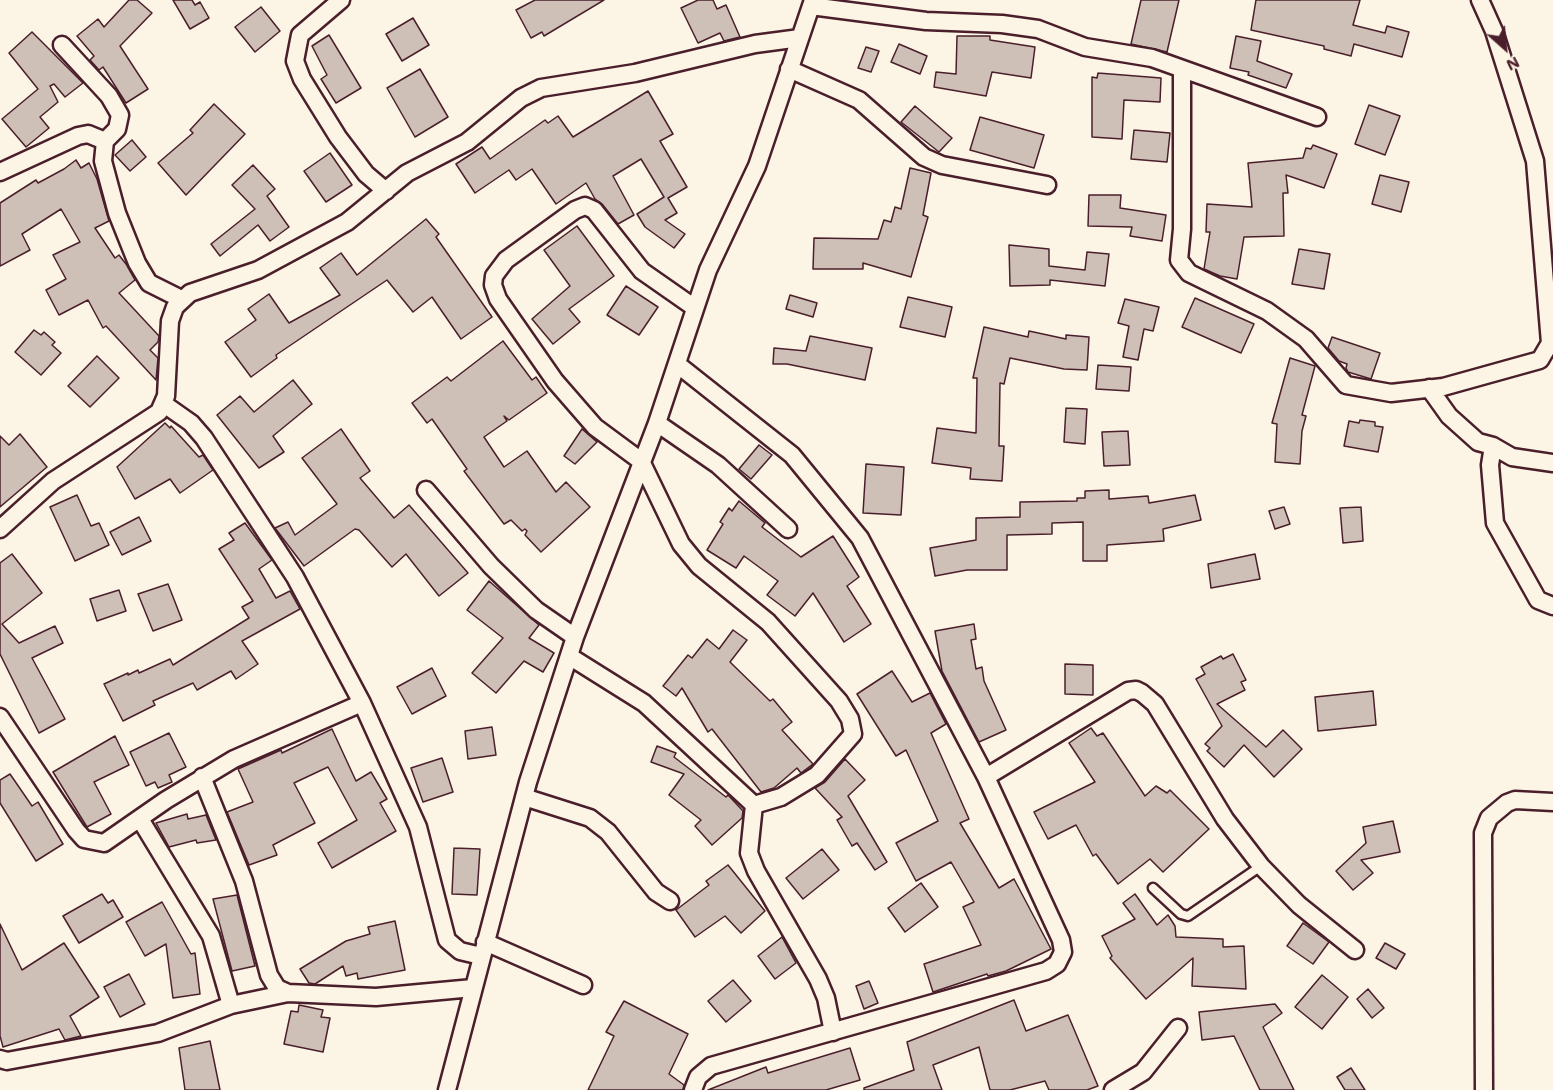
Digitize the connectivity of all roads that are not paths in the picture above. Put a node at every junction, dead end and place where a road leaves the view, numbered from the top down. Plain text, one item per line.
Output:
1 (341, 0) edge
2 (1480, 0) edge
3 (812, 3) edge
4 (800, 38) junction
5 (62, 45) dead end
6 (789, 69) junction
7 (1182, 69) junction
8 (1317, 117) dead end
9 (105, 141) junction
10 (0, 172) edge
11 (1047, 185) dead end
12 (386, 191) junction
13 (181, 299) junction
14 (695, 308) junction
15 (676, 364) junction
16 (1429, 388) junction
17 (164, 404) junction
18 (657, 423) junction
19 (1493, 446) junction
20 (641, 461) junction
21 (1553, 463) edge
22 (426, 490) dead end
23 (788, 529) dead end
24 (0, 530) edge
25 (1553, 606) edge
26 (575, 637) junction
27 (569, 656) junction
28 (362, 703) junction
29 (0, 717) edge
30 (202, 777) junction
31 (986, 777) junction
32 (524, 797) junction
33 (1553, 802) edge
34 (754, 806) junction
35 (140, 819) junction
36 (1261, 866) junction
37 (1153, 888) dead end
38 (670, 901) dead end
39 (483, 949) junction
40 (1355, 950) dead end
41 (583, 985) dead end
42 (473, 988) junction
43 (288, 993) junction
44 (231, 1005) junction
45 (1179, 1028) dead end
46 (833, 1032) junction
47 (0, 1059) edge
48 (447, 1090) edge
49 (693, 1090) edge
50 (1113, 1090) edge
51 (1484, 1090) edge

1 - 12 street
2 - 16 street
3 - 4 street
3 - 7 street
4 - 6 street
4 - 12 street
5 - 9 street
6 - 11 street
6 - 14 street
7 - 8 street
7 - 16 street
9 - 10 street
9 - 13 street
12 - 13 street
13 - 17 street
14 - 15 street
14 - 20 street
15 - 18 street
15 - 31 street
16 - 19 street
17 - 24 street
17 - 28 street
18 - 20 street
18 - 23 street
19 - 21 street
19 - 25 street
20 - 26 street
20 - 34 street
22 - 26 street
26 - 27 street
27 - 32 street
27 - 34 street
28 - 30 street
28 - 39 street
29 - 35 street
30 - 35 street
30 - 43 street
31 - 36 street
31 - 46 street
32 - 38 street
32 - 39 street
33 - 51 street
34 - 46 street
35 - 44 street
36 - 37 lane
36 - 40 street
39 - 41 street
39 - 42 street
42 - 43 street
42 - 48 street
43 - 44 street
44 - 47 street
45 - 50 street
46 - 49 street

